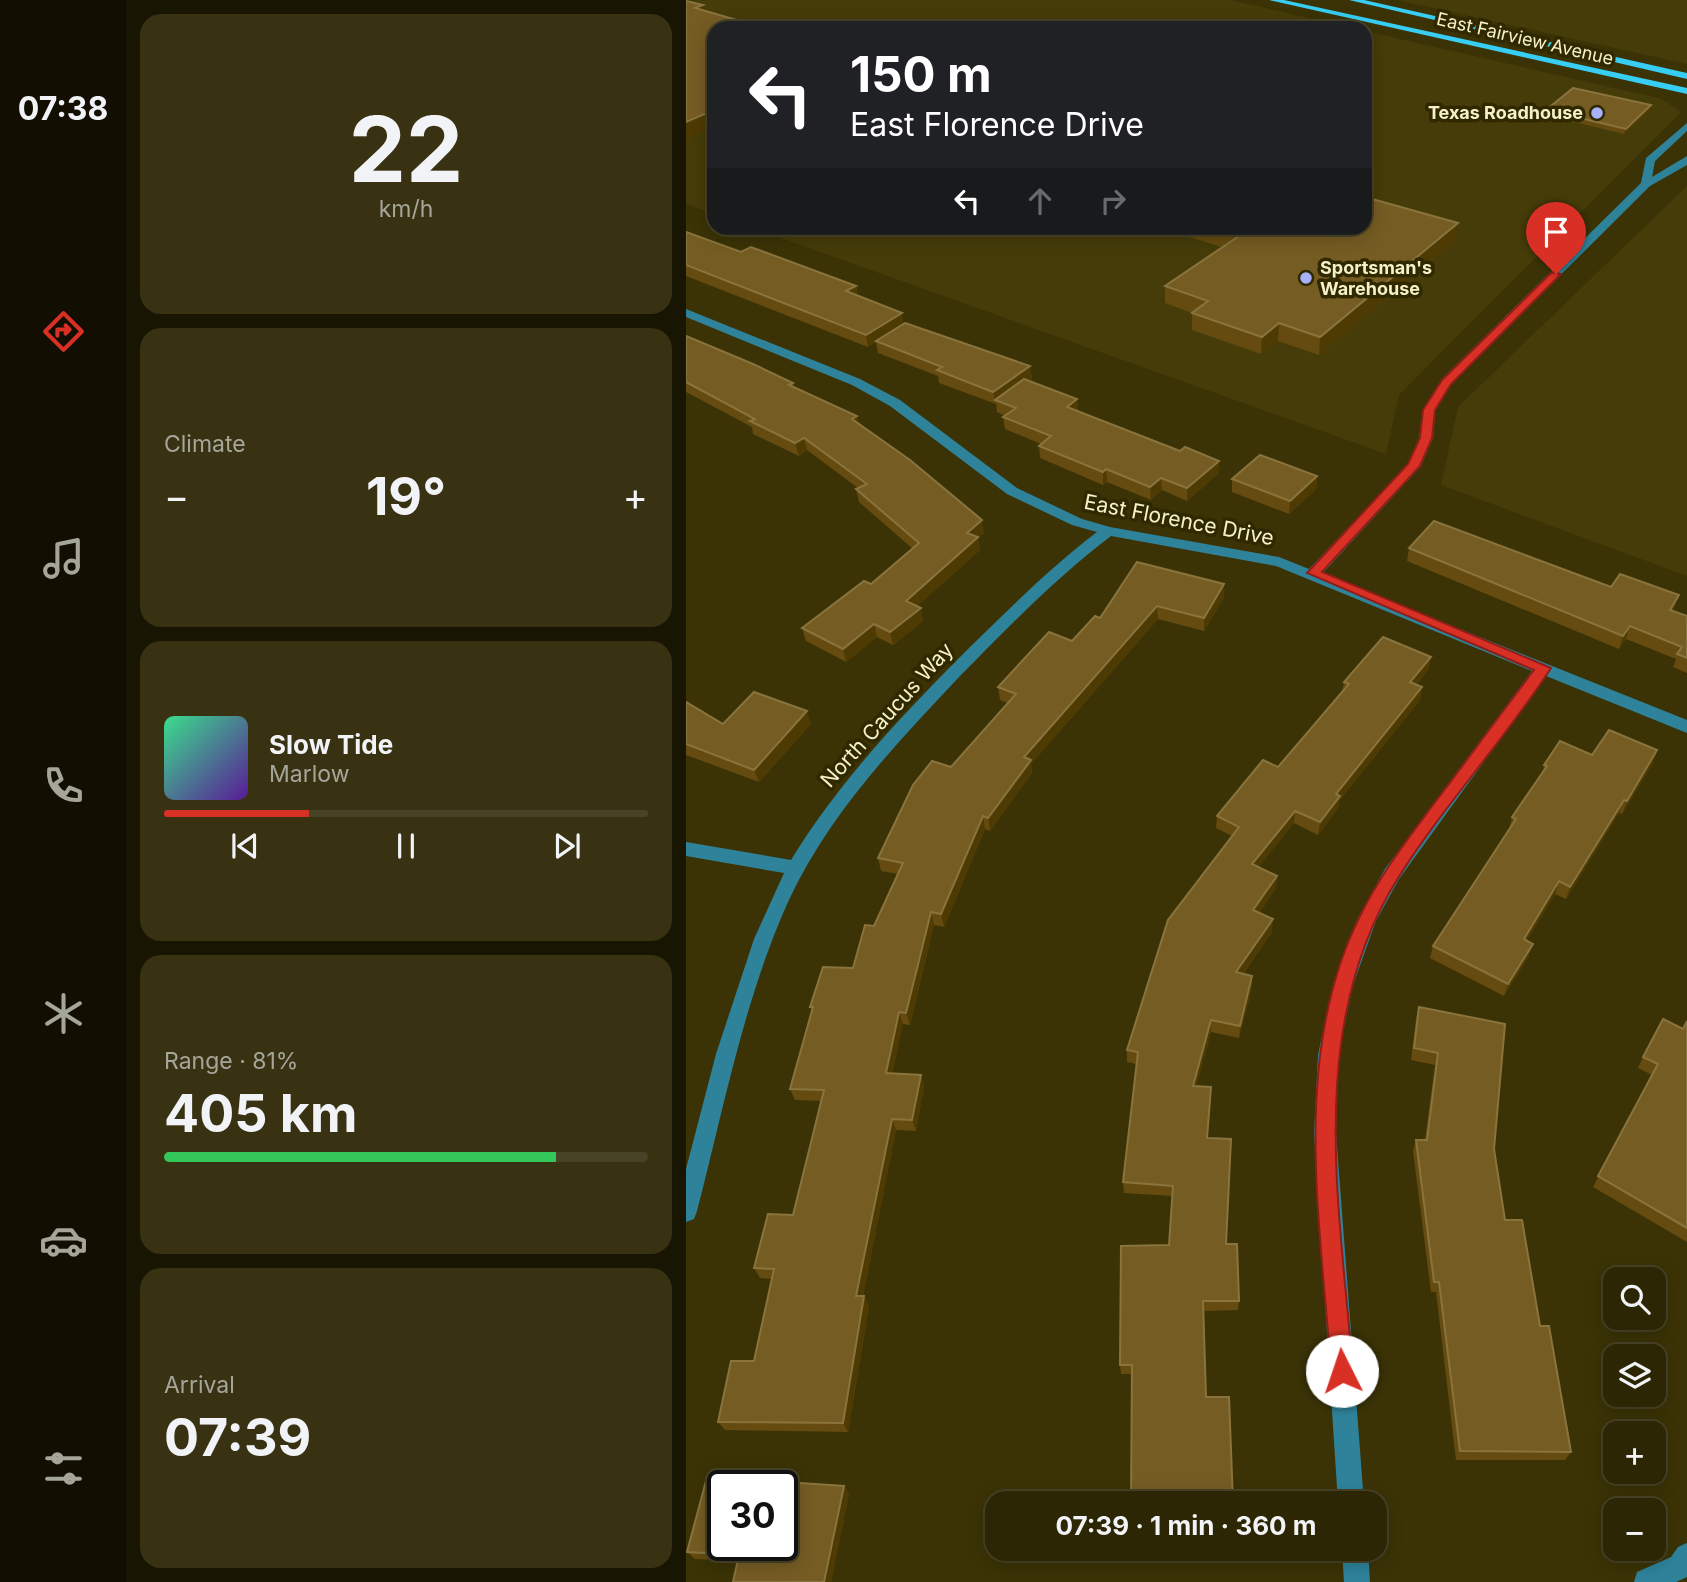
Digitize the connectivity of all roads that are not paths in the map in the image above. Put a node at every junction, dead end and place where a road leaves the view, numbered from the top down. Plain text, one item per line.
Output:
1 (1273, 0) edge
2 (1353, 0) edge
3 (1368, 21) edge
4 (1372, 22) edge
5 (1687, 76) edge
6 (1687, 92) edge
7 (1687, 126) edge
8 (1687, 159) edge
9 (1646, 184) junction
10 (686, 313) edge
11 (1108, 531) junction
12 (1314, 573) junction
13 (1543, 668) junction
14 (1687, 727) edge
15 (686, 849) edge
16 (796, 868) junction
17 (686, 1212) edge
18 (1350, 1491) edge
19 (1687, 1556) edge
20 (1356, 1561) edge
21 (1357, 1582) edge
22 (1647, 1582) edge

1 - 3 main road, East Fairview Avenue
2 - 5 main road, East Fairview Avenue
4 - 6 main road, East Fairview Avenue
7 - 9 street
8 - 9 street
9 - 12 street
10 - 11 street, East Florence Drive
11 - 12 street, East Florence Drive
11 - 16 street, North Caucus Way
12 - 13 street, East Florence Drive
13 - 14 street, East Florence Drive
13 - 18 street
15 - 16 street
16 - 17 street, North Caucus Way
19 - 22 street
20 - 21 street

